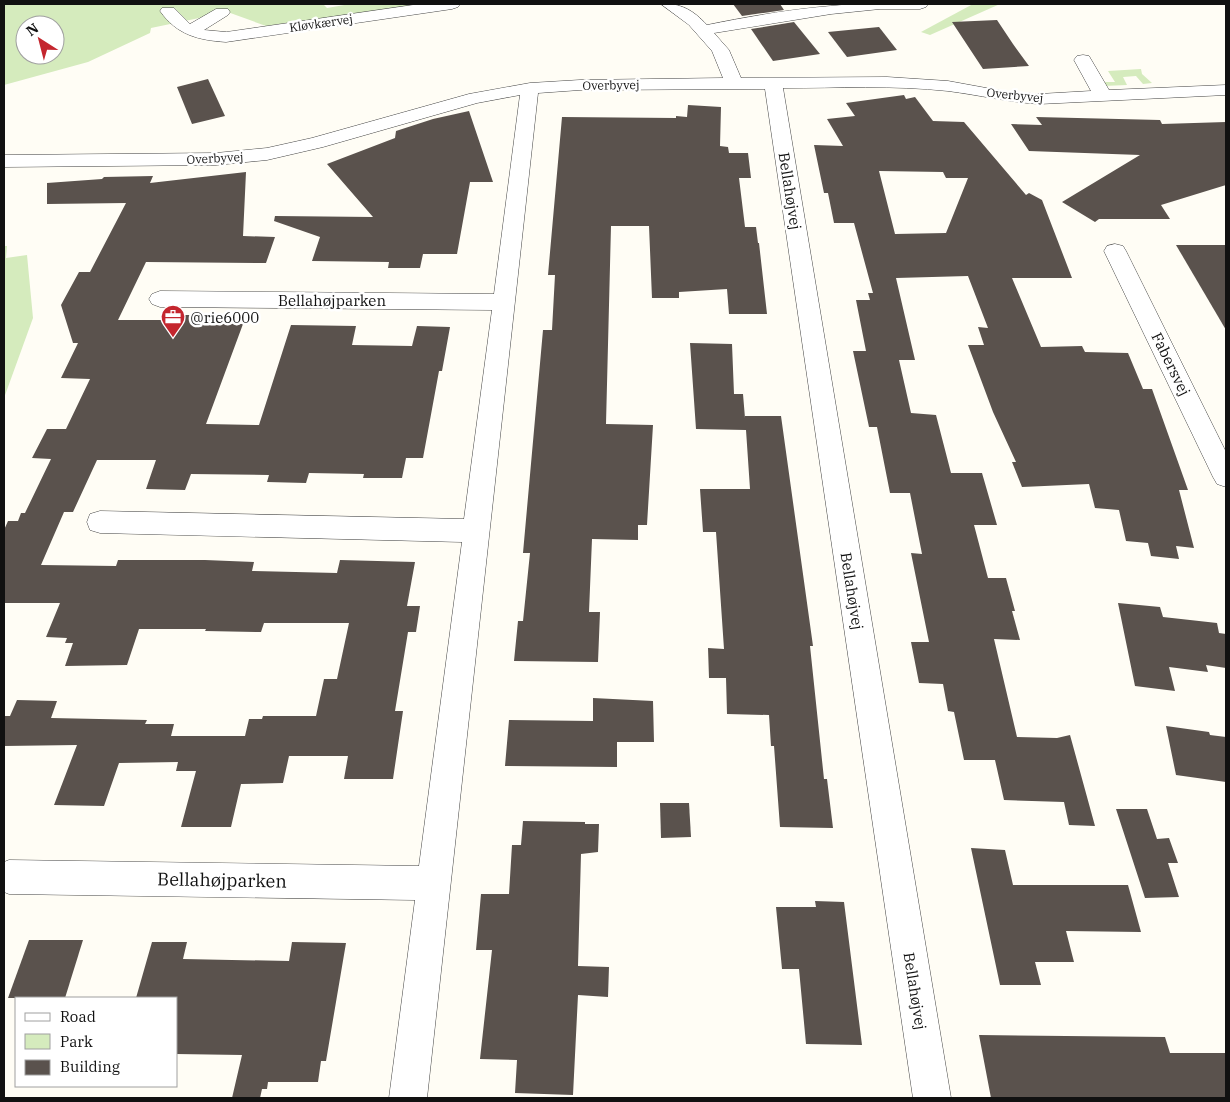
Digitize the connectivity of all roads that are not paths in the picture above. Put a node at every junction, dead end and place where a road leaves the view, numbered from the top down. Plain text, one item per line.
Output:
1 (447, 4) edge
2 (669, 4) edge
3 (920, 4) edge
4 (168, 11) dead end
5 (222, 12) dead end
6 (190, 31) junction
7 (702, 31) junction
8 (1083, 60) dead end
9 (734, 83) junction
10 (773, 83) junction
11 (530, 88) junction
12 (1226, 90) edge
13 (1103, 96) junction
14 (4, 161) edge
15 (1115, 251) dead end
16 (160, 299) dead end
17 (504, 302) junction
18 (1226, 478) edge
19 (100, 522) dead end
20 (476, 531) junction
21 (9, 877) dead end
22 (434, 883) junction
23 (408, 1098) edge
24 (932, 1098) edge

1 - 6 street, Kløvkærvej
2 - 7 street
3 - 7 street
4 - 6 street, Kløvkærvej
5 - 6 street
7 - 9 street
8 - 13 street
9 - 10 street, Overbyvej
9 - 11 street, Overbyvej
10 - 13 street, Overbyvej
10 - 24 street, Bellahøjvej
11 - 14 street, Overbyvej
11 - 17 street
12 - 13 street, Overbyvej
15 - 18 street, Fabersvej
16 - 17 street, Bellahøjparken
17 - 20 street
19 - 20 street
20 - 22 street
21 - 22 street, Bellahøjparken
22 - 23 street

